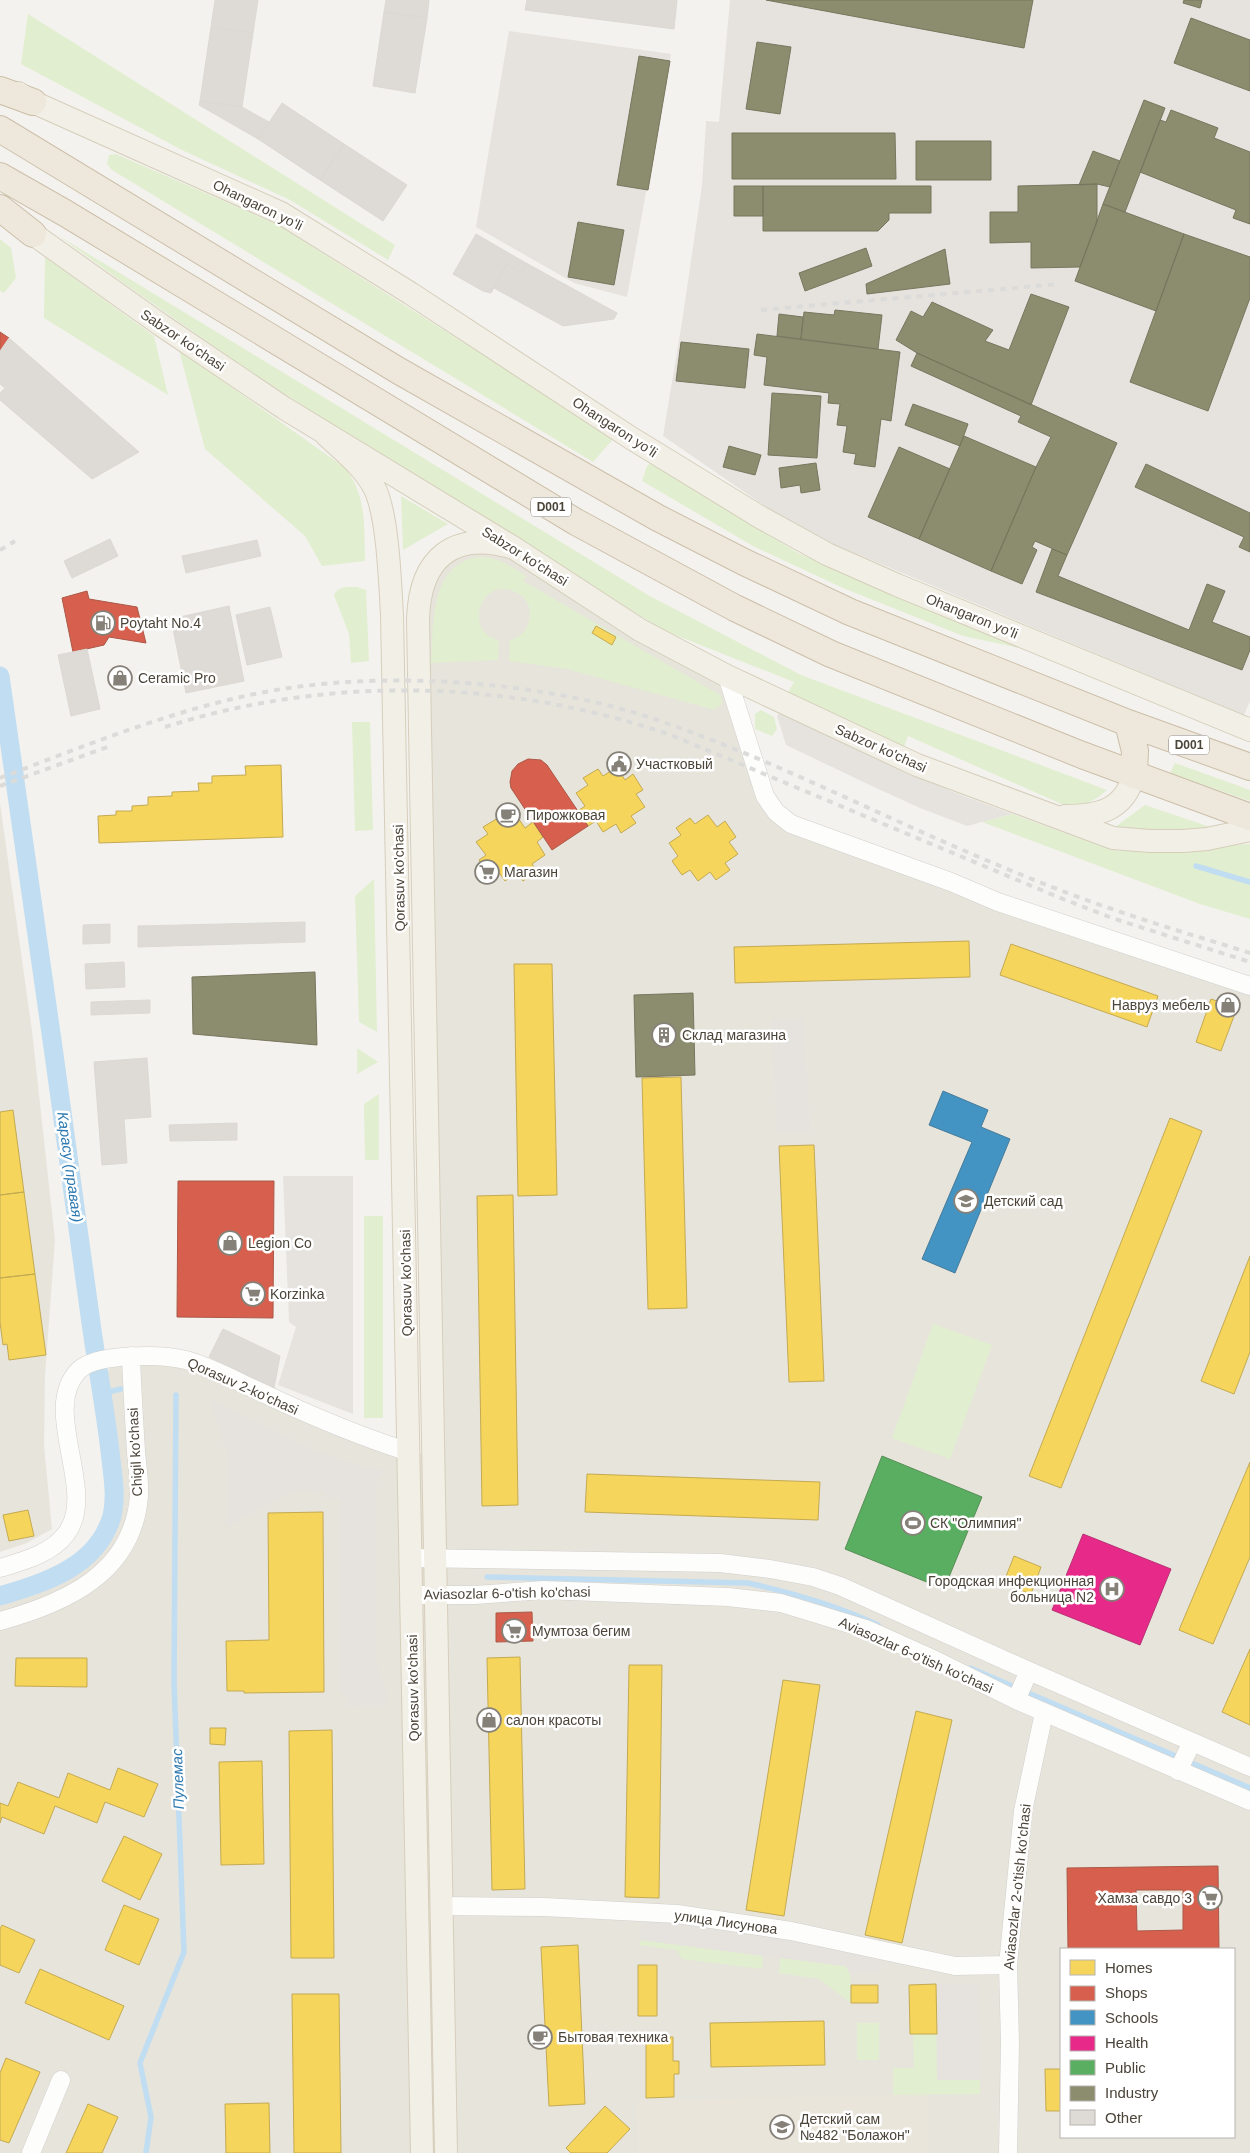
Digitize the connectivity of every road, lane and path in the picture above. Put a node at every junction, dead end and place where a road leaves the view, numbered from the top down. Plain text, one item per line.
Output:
1 (0, 83) edge
2 (0, 90) edge
3 (33, 102) junction
4 (0, 129) edge
5 (0, 176) edge
6 (0, 208) edge
7 (33, 234) joint
8 (326, 435) junction
9 (514, 548) junction
10 (727, 676) junction
11 (1128, 723) junction
12 (1250, 730) edge
13 (1250, 767) edge
14 (1134, 774) junction
15 (1051, 816) junction
16 (1250, 817) edge
17 (1250, 830) edge
18 (1250, 986) edge
19 (122, 1357) junction
20 (409, 1452) junction
21 (411, 1558) junction
22 (435, 1558) junction
23 (0, 1568) edge
24 (412, 1595) junction
25 (436, 1595) junction
26 (0, 1621) edge
27 (1028, 1674) junction
28 (1017, 1698) junction
29 (1044, 1713) junction
30 (1184, 1758) junction
31 (1250, 1767) edge
32 (1250, 1802) edge
33 (442, 1906) junction
34 (1008, 1965) junction
35 (61, 2080) dead end
36 (30, 2153) edge
37 (422, 2153) edge
38 (446, 2153) edge
39 (1008, 2153) edge

1 - 3 main road, Ohangaron yoʻli
2 - 3 highway
3 - 12 main road, Ohangaron yoʻli
4 - 11 highway, D001
5 - 14 highway, D001
6 - 7 highway
7 - 8 main road, Sabzor ko'chasi
8 - 9 main road, Sabzor ko'chasi
8 - 20 main road, Qorasuv ko'chasi
9 - 10 main road, Sabzor ko'chasi
9 - 22 main road, Qorasuv ko'chasi
10 - 15 main road, Sabzor ko'chasi
10 - 18 street
11 - 13 highway, D001
11 - 14 highway
14 - 15 main road
14 - 16 highway, D001
15 - 17 main road, Sabzor ko'chasi
19 - 20 street, Qorasuv 2-koʻchasi
19 - 23 street, Qorasuv 2-koʻchasi
19 - 26 street, Chigil ko'chasi
20 - 21 main road, Qorasuv ko'chasi
21 - 22 street, Aviasozlar 6-o'tish ko'chasi
21 - 24 main road, Qorasuv ko'chasi
22 - 25 main road, Qorasuv ko'chasi
22 - 27 street, Aviasozlar 6-o'tish ko'chasi
24 - 25 street, Aviasozlar 6-o'tish ko'chasi
24 - 37 main road, Qorasuv ko'chasi
25 - 28 street, Aviasozlar 6-o'tish ko'chasi
25 - 33 main road, Qorasuv ko'chasi
27 - 28 street
27 - 30 street, Aviasozlar 6-o'tish ko'chasi
28 - 29 street, Aviasozlar 6-o'tish ko'chasi
29 - 30 street, Aviasozlar 6-o'tish ko'chasi
29 - 34 street, Aviasozlar 2-o'tish ko'chasi
30 - 31 street, Aviasozlar 6-o'tish ko'chasi
30 - 32 street, Aviasozlar 6-o'tish ko'chasi
33 - 34 street, улица Лисунова
33 - 38 main road, Qorasuv ko'chasi
34 - 39 street, Aviasozlar 2-o'tish ko'chasi
35 - 36 street

